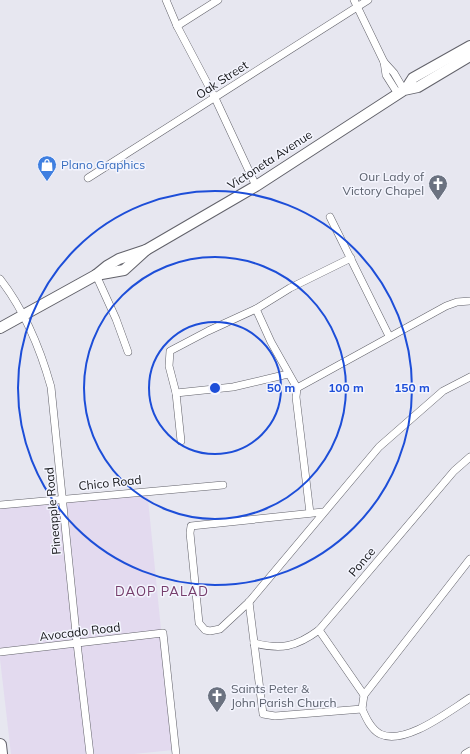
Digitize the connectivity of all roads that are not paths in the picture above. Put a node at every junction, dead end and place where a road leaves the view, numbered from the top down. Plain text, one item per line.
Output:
1 (166, 0) edge
2 (218, 0) edge
3 (368, 0) edge
4 (356, 3) edge
5 (177, 26) junction
6 (470, 46) edge
7 (468, 58) edge
8 (402, 91) junction
9 (215, 98) junction
10 (88, 178) dead end
11 (256, 186) junction
12 (330, 217) dead end
13 (351, 258) junction
14 (96, 276) junction
15 (0, 279) edge
16 (470, 301) edge
17 (256, 309) junction
18 (24, 315) junction
19 (0, 328) edge
20 (389, 336) junction
21 (128, 352) dead end
22 (288, 374) junction
23 (470, 377) edge
24 (297, 388) junction
25 (176, 393) junction
26 (181, 441) dead end
27 (470, 457) edge
28 (223, 485) dead end
29 (63, 499) junction
30 (0, 505) edge
31 (323, 512) junction
32 (310, 513) junction
33 (470, 559) edge
34 (249, 602) junction
35 (319, 630) junction
36 (77, 643) junction
37 (254, 643) junction
38 (0, 652) edge
39 (364, 695) junction
40 (470, 698) edge
41 (362, 709) junction
42 (0, 744) edge
43 (470, 751) edge
44 (1, 754) edge
45 (90, 754) edge
46 (176, 754) edge
47 (465, 754) edge

1 - 5 street
2 - 5 street
3 - 4 street, Oak Street
4 - 8 street
4 - 9 street, Oak Street
5 - 9 street
6 - 8 main road, Victoneta Avenue
7 - 8 main road, Victoneta Avenue
8 - 11 main road, Victoneta Avenue
9 - 10 street, Oak Street
9 - 11 street
11 - 14 main road, Victoneta Avenue
12 - 13 street
13 - 17 street
13 - 20 street
14 - 18 main road, Victoneta Avenue
14 - 21 street
15 - 18 street, Pineapple Road
16 - 20 street
17 - 22 street
17 - 25 street
18 - 19 main road, Victoneta Avenue
18 - 29 street, Pineapple Road
20 - 24 street
22 - 24 street
22 - 25 street
23 - 31 street
24 - 32 street
25 - 26 street
27 - 35 street, Ponce
28 - 29 street, Chico Road
29 - 30 street, Chico Road
29 - 36 street, Pineapple Road
31 - 32 street
31 - 34 street
32 - 34 street
33 - 39 street
34 - 37 street
35 - 37 street, Ponce
35 - 39 street
36 - 38 street, Avocado Road
36 - 45 street, Pineapple Road
36 - 46 street, Avocado Road
37 - 41 street
39 - 41 street
40 - 41 street
42 - 44 highway
43 - 47 street

